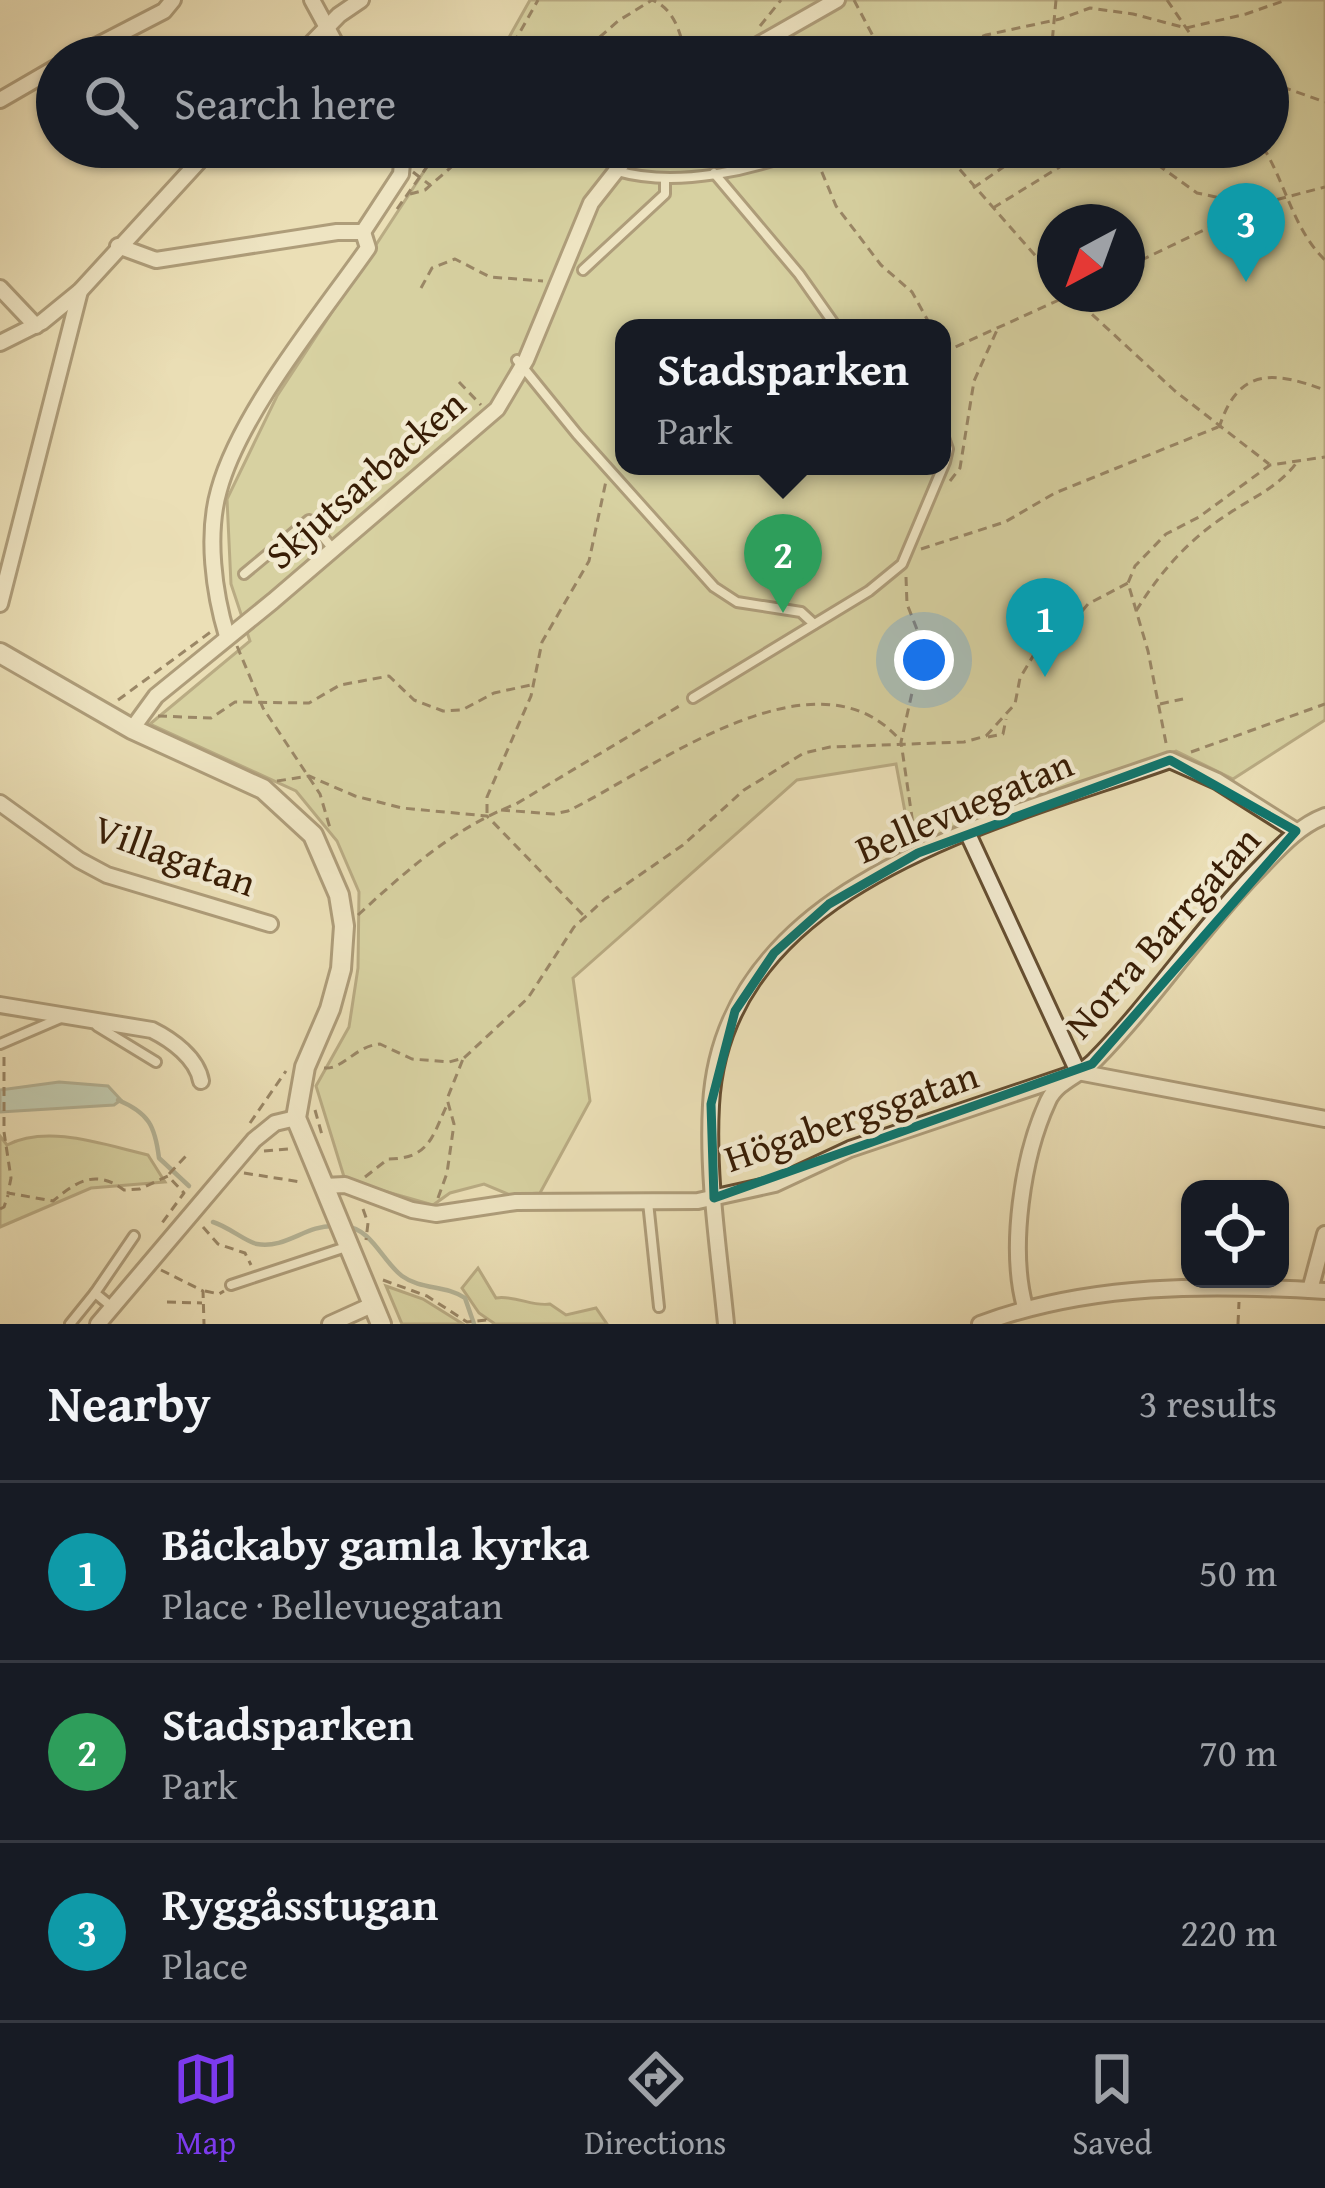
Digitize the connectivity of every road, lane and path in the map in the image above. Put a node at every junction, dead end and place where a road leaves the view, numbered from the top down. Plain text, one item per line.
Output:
1 (172, 0) edge
2 (312, 0) edge
3 (361, 0) edge
4 (538, 0) edge
5 (656, 0) edge
6 (781, 0) edge
7 (837, 0) edge
8 (854, 0) edge
9 (1056, 0) edge
10 (1167, 0) edge
11 (1286, 0) edge
12 (774, 3) edge
13 (1055, 20) junction
14 (327, 27) junction
15 (1186, 28) junction
16 (755, 30) dead end
17 (116, 36) edge
18 (318, 36) edge
19 (332, 36) edge
20 (518, 36) edge
21 (601, 36) edge
22 (680, 36) edge
23 (774, 36) edge
24 (873, 36) edge
25 (983, 36) edge
26 (1053, 36) edge
27 (1192, 36) edge
28 (36, 79) edge
29 (1289, 89) edge
30 (0, 100) edge
31 (1325, 102) edge
32 (192, 168) edge
33 (401, 168) edge
34 (424, 168) edge
35 (451, 168) edge
36 (730, 168) edge
37 (820, 168) edge
38 (957, 168) edge
39 (1002, 168) edge
40 (1058, 168) edge
41 (1162, 168) edge
42 (1276, 168) edge
43 (615, 170) joint
44 (714, 172) junction
45 (418, 176) junction
46 (665, 178) junction
47 (431, 186) junction
48 (1325, 187) edge
49 (973, 188) junction
50 (408, 193) junction
51 (1287, 198) junction
52 (1256, 206) junction
53 (992, 209) junction
54 (395, 211) dead end
55 (363, 232) junction
56 (118, 246) junction
57 (1037, 258) edge
58 (1145, 258) edge
59 (1325, 260) edge
60 (583, 270) dead end
61 (545, 281) dead end
62 (0, 288) edge
63 (421, 288) dead end
64 (80, 291) junction
65 (1037, 310) edge
66 (1090, 312) edge
67 (831, 319) edge
68 (927, 319) edge
69 (36, 326) junction
70 (997, 330) junction
71 (0, 343) edge
72 (951, 348) edge
73 (519, 363) junction
74 (459, 382) dead end
75 (1325, 390) edge
76 (487, 411) dead end
77 (1219, 427) junction
78 (1325, 457) edge
79 (1298, 461) junction
80 (1270, 465) junction
81 (608, 468) junction
82 (938, 475) edge
83 (933, 490) junction
84 (1199, 517) junction
85 (1207, 529) junction
86 (334, 550) junction
87 (908, 554) junction
88 (902, 564) junction
89 (244, 574) dead end
90 (1128, 584) junction
91 (0, 604) edge
92 (1136, 611) junction
93 (814, 624) junction
94 (225, 631) junction
95 (0, 654) edge
96 (535, 684) junction
97 (693, 698) joint
98 (1183, 699) dead end
99 (260, 701) junction
100 (1325, 704) edge
101 (1158, 705) junction
102 (159, 715) dead end
103 (136, 723) junction
104 (901, 742) junction
105 (1169, 760) junction
106 (309, 776) junction
107 (289, 792) dead end
108 (0, 803) edge
109 (501, 810) junction
110 (487, 815) junction
111 (1325, 815) edge
112 (318, 822) dead end
113 (1296, 831) junction
114 (968, 834) junction
115 (918, 853) junction
116 (355, 907) dead end
117 (585, 917) junction
118 (270, 924) dead end
119 (0, 1005) edge
120 (63, 1017) junction
121 (85, 1020) junction
122 (2, 1044) edge
123 (326, 1055) dead end
124 (464, 1058) junction
125 (156, 1062) dead end
126 (290, 1066) dead end
127 (323, 1067) dead end
128 (1078, 1072) junction
129 (316, 1077) dead end
130 (201, 1081) dead end
131 (314, 1096) dead end
132 (447, 1106) junction
133 (296, 1118) junction
134 (1325, 1119) edge
135 (249, 1126) dead end
136 (2, 1133) edge
137 (284, 1151) dead end
138 (328, 1151) dead end
139 (261, 1152) dead end
140 (186, 1156) dead end
141 (242, 1173) dead end
142 (167, 1176) junction
143 (301, 1182) dead end
144 (324, 1186) junction
145 (8, 1193) junction
146 (360, 1196) junction
147 (714, 1198) junction
148 (648, 1201) junction
149 (0, 1208) edge
150 (427, 1214) junction
151 (164, 1224) dead end
152 (203, 1227) dead end
153 (1325, 1234) edge
154 (134, 1236) dead end
155 (356, 1246) junction
156 (249, 1258) dead end
157 (150, 1262) junction
158 (381, 1280) dead end
159 (231, 1285) joint
160 (1240, 1289) junction
161 (203, 1291) junction
162 (1317, 1291) edge
163 (95, 1293) junction
164 (166, 1302) dead end
165 (203, 1303) junction
166 (372, 1305) junction
167 (112, 1306) junction
168 (659, 1307) dead end
169 (1025, 1307) junction
170 (467, 1322) edge
171 (70, 1324) edge
172 (98, 1324) edge
173 (204, 1324) edge
174 (330, 1324) edge
175 (382, 1324) edge
176 (491, 1324) edge
177 (726, 1324) edge
178 (980, 1324) edge
179 (1238, 1324) edge

1 - 17 street
2 - 14 street
3 - 14 street
4 - 20 path
5 - 21 path
5 - 22 path
6 - 12 path
7 - 23 street
8 - 24 path
9 - 13 path
10 - 15 path
11 - 15 path
12 - 16 path
13 - 15 path
13 - 25 path
13 - 26 path
14 - 18 street
14 - 19 street
15 - 27 path
28 - 30 street
29 - 31 path
32 - 56 street
33 - 55 street
34 - 45 path
35 - 47 path
36 - 44 lane
37 - 68 path
38 - 49 path
39 - 49 path
40 - 53 path
41 - 52 path
42 - 51 path
43 - 46 lane
43 - 73 street, Skjutsarbacken
44 - 46 lane
44 - 67 lane
45 - 47 path
45 - 50 path
46 - 60 lane
47 - 50 path
48 - 51 path
49 - 53 path
50 - 54 path
51 - 52 path
51 - 59 path
52 - 58 path
53 - 57 path
55 - 56 street
55 - 94 street
56 - 64 street
61 - 63 path
62 - 69 street
64 - 69 street
64 - 91 street
65 - 70 path
66 - 77 path
69 - 71 street
70 - 72 path
70 - 83 path
73 - 81 lane
73 - 86 street, Skjutsarbacken
74 - 76 path
75 - 77 path
77 - 80 path
77 - 87 path
78 - 79 path
79 - 80 path
79 - 85 path
80 - 84 path
81 - 93 lane
81 - 96 path
82 - 83 lane
83 - 87 lane
84 - 85 path
84 - 90 path
85 - 92 path
86 - 89 lane
86 - 94 street, Skjutsarbacken
87 - 88 lane
88 - 93 lane
88 - 104 path
90 - 92 path
90 - 104 path
92 - 101 path
93 - 97 lane
94 - 99 path
94 - 103 street, Skjutsarbacken
94 - 103 path
95 - 103 street
96 - 99 path
96 - 110 path
97 - 109 path
98 - 101 path
99 - 102 path
99 - 106 path
100 - 105 path
101 - 105 path
103 - 133 street
104 - 109 path
104 - 115 path
104 - 117 path
105 - 113 street
105 - 114 street, Bellevuegatan
106 - 107 path
106 - 110 path
106 - 112 path
108 - 118 street, Villagatan
109 - 110 path
110 - 116 path
110 - 117 path
111 - 113 street, Norra Barrgatan
113 - 128 street, Norra Barrgatan
114 - 115 street, Bellevuegatan
114 - 128 street
115 - 147 street, Bellevuegatan
117 - 124 path
119 - 120 street
120 - 121 street
120 - 122 lane
121 - 125 lane
121 - 130 street
122 - 136 path
123 - 129 path
124 - 127 path
124 - 132 path
126 - 135 path
128 - 134 street, Högabergsgatan
128 - 147 street, Högabergsgatan
128 - 169 street, Norra Barrgatan
131 - 138 path
132 - 146 path
132 - 150 path
133 - 144 street
133 - 157 street
136 - 145 path
137 - 139 path
140 - 142 path
141 - 143 path
142 - 145 path
142 - 151 path
144 - 146 street, Högabergsgatan
144 - 155 street
145 - 149 path
146 - 150 street, Högabergsgatan
146 - 155 path
147 - 148 street, Högabergsgatan
147 - 177 street, Bellevuegatan
148 - 150 street, Högabergsgatan
148 - 168 lane
152 - 156 path
153 - 162 street
154 - 163 lane
155 - 159 lane
155 - 166 street
157 - 161 path
157 - 167 street
158 - 170 path
159 - 161 path
160 - 162 street
160 - 169 street
160 - 179 path
161 - 165 path
163 - 167 lane
163 - 171 lane
164 - 165 path
165 - 173 path
166 - 174 street
166 - 175 street
167 - 172 street
169 - 178 street
170 - 176 path

